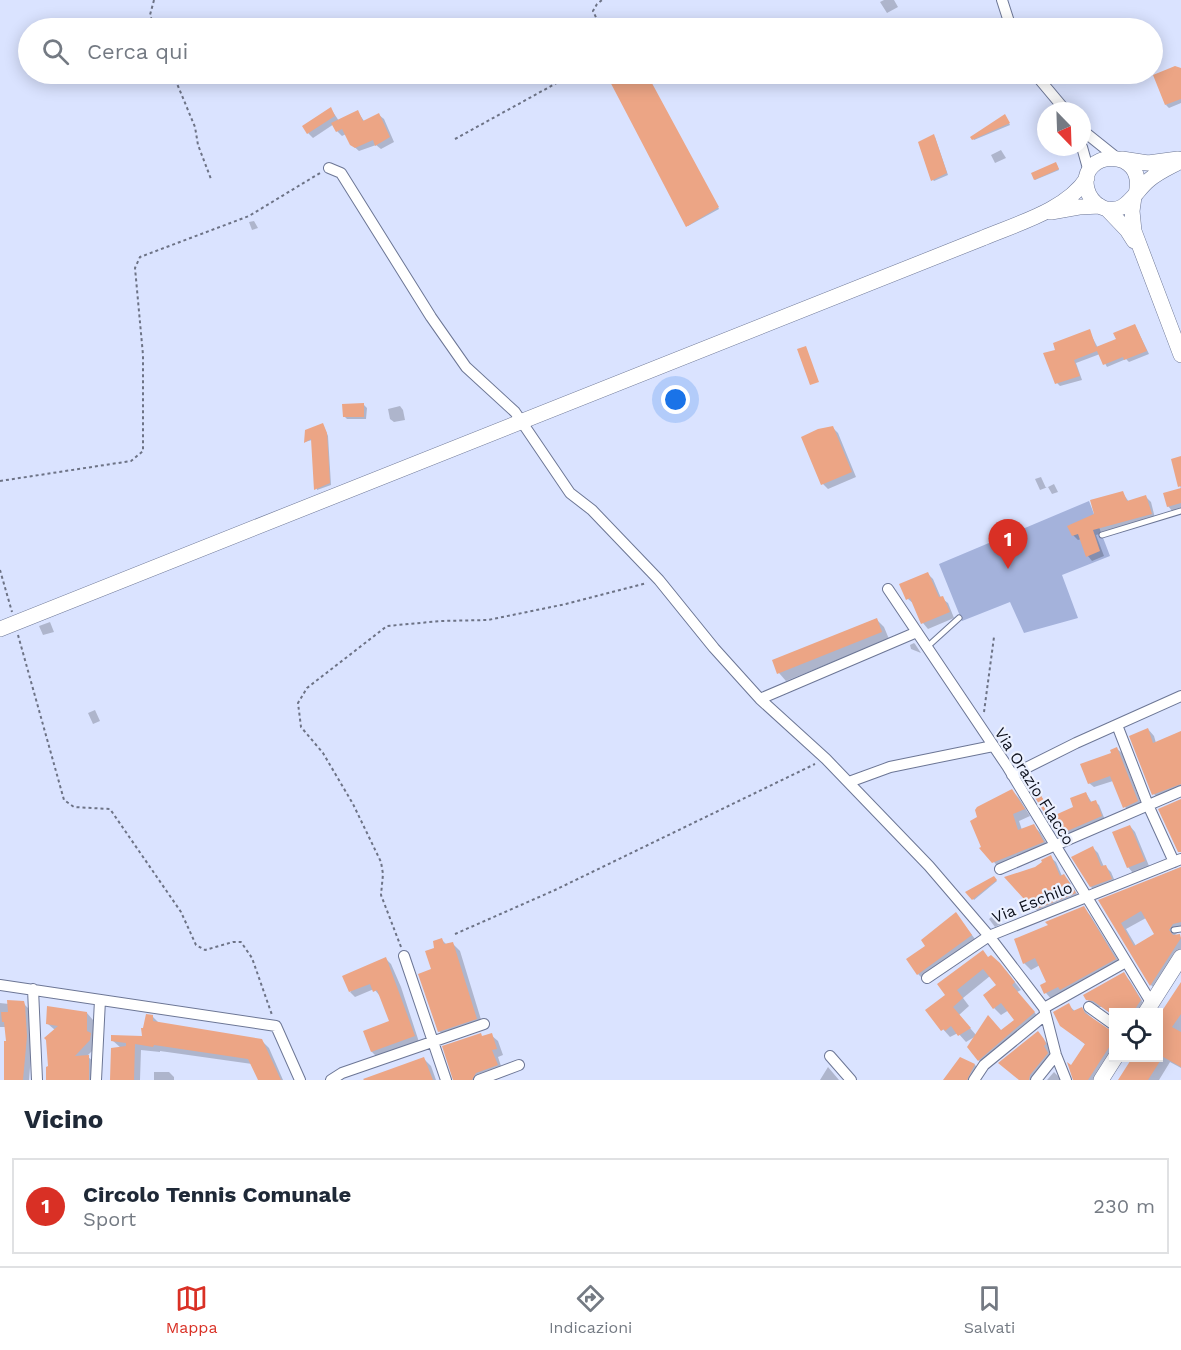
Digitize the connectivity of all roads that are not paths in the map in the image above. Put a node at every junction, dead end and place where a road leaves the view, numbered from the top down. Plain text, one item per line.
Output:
1 (1002, 0) edge
2 (1008, 18) edge
3 (1043, 84) edge
4 (1058, 102) edge
5 (1091, 137) edge
6 (1084, 156) edge
7 (1119, 159) junction
8 (1181, 160) edge
9 (329, 168) road end
10 (1088, 175) junction
11 (1135, 195) junction
12 (1103, 208) junction
13 (1040, 215) junction
14 (1140, 251) junction
15 (1181, 355) edge
16 (522, 422) junction
17 (1181, 511) edge
18 (1102, 535) dead end
19 (888, 589) dead end
20 (958, 618) dead end
21 (0, 629) edge
22 (917, 632) junction
23 (927, 647) junction
24 (1181, 696) edge
25 (760, 699) junction
26 (1117, 725) junction
27 (993, 746) junction
28 (1012, 775) junction
29 (849, 783) junction
30 (1181, 792) edge
31 (1148, 805) junction
32 (1054, 844) junction
33 (1178, 861) edge
34 (1000, 868) dead end
35 (1086, 896) junction
36 (989, 936) junction
37 (404, 956) road end
38 (1181, 957) edge
39 (1125, 962) junction
40 (927, 978) dead end
41 (0, 985) edge
42 (33, 989) junction
43 (100, 1000) junction
44 (1089, 1007) dead end
45 (1149, 1008) edge
46 (1045, 1012) junction
47 (1109, 1022) edge
48 (484, 1024) dead end
49 (433, 1042) junction
50 (1056, 1055) junction
51 (830, 1056) dead end
52 (1112, 1062) edge
53 (519, 1065) dead end
54 (37, 1080) edge
55 (96, 1080) edge
56 (300, 1080) edge
57 (331, 1080) edge
58 (446, 1080) edge
59 (479, 1080) edge
60 (852, 1080) edge
61 (974, 1080) edge
62 (1036, 1080) edge
63 (1066, 1080) edge
64 (1101, 1080) edge

1 - 2 street
3 - 4 street
5 - 7 street
6 - 10 street
7 - 8 main road
7 - 10 main road
7 - 11 main road
8 - 11 main road
9 - 16 street
10 - 12 main road
10 - 13 main road
11 - 12 main road
11 - 14 main road
12 - 13 main road
12 - 14 main road
13 - 16 main road
14 - 15 main road
16 - 21 main road
16 - 25 street
17 - 18 lane
19 - 22 street, Via Orazio Flacco
20 - 23 lane
22 - 23 street, Via Orazio Flacco
22 - 25 street
23 - 27 street, Via Orazio Flacco
24 - 26 street
25 - 29 street
26 - 28 street
26 - 31 street
27 - 28 street, Via Orazio Flacco
27 - 29 street
28 - 32 street, Via Orazio Flacco
29 - 36 street
30 - 31 street
31 - 32 street
31 - 33 street
32 - 34 street
32 - 35 street, Via Orazio Flacco
33 - 35 street, Via Eschilo
35 - 36 street, Via Eschilo
35 - 39 street, Via Orazio Flacco
36 - 40 street, Via Eschilo
36 - 46 street
37 - 49 street
38 - 45 main road
39 - 45 street, Via Orazio Flacco
39 - 46 street
41 - 42 street
42 - 43 street
42 - 54 street
43 - 55 street
43 - 56 street
44 - 47 street
46 - 50 street
46 - 61 street
48 - 49 street
49 - 57 street
49 - 58 street
50 - 62 street
50 - 63 street
51 - 60 street
52 - 64 main road
53 - 59 street

